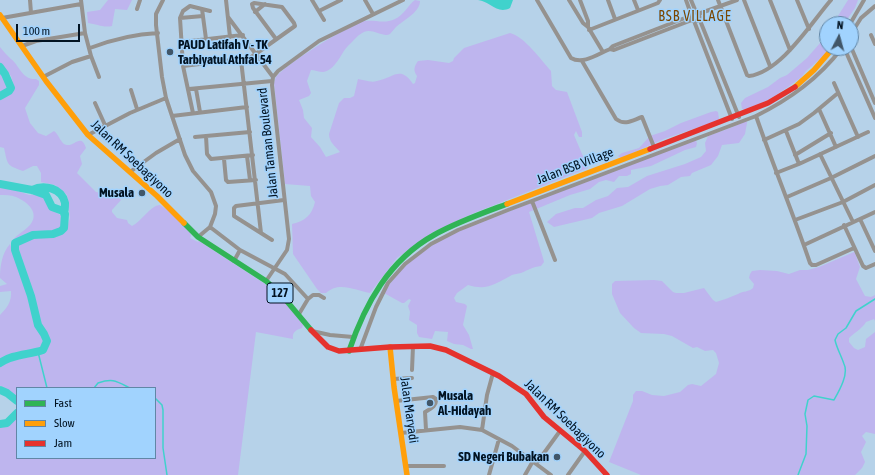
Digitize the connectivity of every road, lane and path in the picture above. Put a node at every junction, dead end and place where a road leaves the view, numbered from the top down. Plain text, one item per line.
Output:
1 (30, 0) edge
2 (140, 0) edge
3 (163, 0) edge
4 (226, 0) edge
5 (312, 0) edge
6 (341, 0) edge
7 (365, 0) edge
8 (403, 0) edge
9 (537, 0) edge
10 (569, 0) edge
11 (580, 0) edge
12 (608, 0) edge
13 (634, 0) edge
14 (660, 0) edge
15 (686, 0) edge
16 (691, 0) edge
17 (718, 0) edge
18 (737, 0) edge
19 (744, 0) edge
20 (770, 0) edge
21 (797, 0) edge
22 (823, 0) edge
23 (831, 0) edge
24 (864, 0) edge
25 (81, 2) edge
26 (264, 4) junction
27 (875, 6) edge
28 (720, 7) junction
29 (825, 7) junction
30 (137, 9) dead end
31 (202, 9) junction
32 (638, 10) junction
33 (210, 11) dead end
34 (319, 11) junction
35 (31, 12) junction
36 (256, 12) junction
37 (373, 14) junction
38 (203, 16) junction
39 (694, 16) junction
40 (855, 16) edge
41 (1, 17) edge
42 (228, 17) junction
43 (180, 18) junction
44 (615, 19) junction
45 (324, 20) dead end
46 (859, 21) edge
47 (589, 28) junction
48 (809, 29) junction
49 (85, 33) junction
50 (158, 33) junction
51 (243, 35) junction
52 (871, 35) dead end
53 (230, 37) junction
54 (206, 39) junction
55 (276, 39) junction
56 (182, 42) junction
57 (875, 44) edge
58 (22, 46) junction
59 (90, 48) junction
60 (790, 50) junction
61 (603, 52) junction
62 (257, 54) junction
63 (91, 56) junction
64 (826, 56) edge
65 (835, 56) edge
66 (848, 56) edge
67 (854, 56) edge
68 (241, 60) junction
69 (582, 61) junction
70 (184, 66) junction
71 (770, 66) junction
72 (43, 77) junction
73 (99, 77) dead end
74 (272, 79) junction
75 (834, 83) dead end
76 (245, 84) junction
77 (189, 89) junction
78 (196, 89) junction
79 (131, 90) dead end
80 (838, 93) junction
81 (166, 98) junction
82 (95, 103) dead end
83 (875, 103) edge
84 (734, 105) junction
85 (247, 107) junction
86 (728, 108) junction
87 (819, 109) junction
88 (137, 110) junction
89 (200, 112) junction
90 (193, 113) junction
91 (172, 116) junction
92 (756, 116) junction
93 (739, 118) junction
94 (875, 118) edge
95 (733, 121) junction
96 (105, 125) junction
97 (786, 131) junction
98 (250, 132) junction
99 (868, 132) dead end
100 (830, 133) junction
101 (88, 135) junction
102 (206, 136) junction
103 (195, 137) dead end
104 (858, 137) junction
105 (180, 139) junction
106 (764, 140) junction
107 (654, 147) junction
108 (836, 147) junction
109 (795, 154) junction
110 (820, 154) junction
111 (253, 155) junction
112 (247, 156) junction
113 (875, 156) edge
114 (224, 159) junction
115 (799, 164) junction
116 (130, 172) junction
117 (776, 172) junction
118 (831, 178) junction
119 (250, 180) junction
120 (256, 180) junction
121 (875, 185) edge
122 (787, 197) junction
123 (284, 200) junction
124 (532, 201) junction
125 (843, 202) junction
126 (258, 204) junction
127 (875, 212) edge
128 (860, 218) junction
129 (795, 220) junction
130 (852, 222) junction
131 (844, 225) junction
132 (210, 227) junction
133 (262, 233) junction
134 (198, 237) junction
135 (875, 238) edge
136 (272, 240) dead end
137 (870, 240) junction
138 (804, 245) junction
139 (854, 248) junction
140 (240, 250) junction
141 (875, 251) edge
142 (555, 260) dead end
143 (234, 261) junction
144 (875, 264) edge
145 (275, 268) junction
146 (266, 281) junction
147 (324, 298) dead end
148 (308, 299) junction
149 (299, 314) junction
150 (312, 331) junction
151 (353, 336) junction
152 (413, 346) junction
153 (390, 347) junction
154 (360, 350) junction
155 (349, 351) junction
156 (412, 370) dead end
157 (493, 373) junction
158 (412, 378) dead end
159 (393, 379) junction
160 (396, 401) junction
161 (426, 430) junction
162 (482, 430) junction
163 (560, 431) junction
164 (401, 433) junction
165 (500, 439) junction
166 (585, 451) junction
167 (535, 463) junction
168 (406, 466) junction
169 (444, 466) dead end
170 (605, 474) edge
171 (407, 475) edge
172 (489, 475) edge
173 (525, 475) edge
174 (551, 475) edge
175 (568, 475) edge

1 - 35 street
2 - 30 street
3 - 50 street
4 - 42 street
5 - 34 street
6 - 34 street
7 - 37 street
8 - 37 street, Jalan Taman Boulevard
9 - 69 street
10 - 47 street
11 - 47 street
12 - 44 street
13 - 32 street
14 - 32 street
15 - 39 street
16 - 39 street
17 - 28 street
18 - 28 street
19 - 71 street
20 - 60 street
21 - 48 street
22 - 29 street
23 - 29 street
24 - 40 street
25 - 35 street
25 - 49 street
26 - 36 street
26 - 36 street
26 - 55 street
27 - 46 street
28 - 39 street
28 - 71 street
29 - 48 street
31 - 33 street
31 - 38 street
31 - 43 street
32 - 44 street
34 - 45 street
35 - 41 street
36 - 55 street
37 - 74 street, Jalan Taman Boulevard
38 - 43 street
38 - 54 street
39 - 61 street
39 - 84 street
39 - 86 street
41 - 58 main road, Jalan RM Soebagiyono / 127
42 - 51 street
42 - 53 street
43 - 56 street
44 - 47 street
47 - 61 street
48 - 60 street
49 - 58 street
49 - 59 street
50 - 59 street
50 - 81 street
51 - 53 street
51 - 62 street
52 - 57 street
53 - 54 street
54 - 56 street
55 - 62 street
56 - 70 street
58 - 72 main road, Jalan RM Soebagiyono / 127
59 - 63 street
60 - 71 street
61 - 69 street
62 - 68 street
62 - 74 street
63 - 72 street
63 - 73 street
64 - 93 main road, Jalan BSB Village
65 - 92 street
66 - 94 street
67 - 83 street
68 - 70 street
68 - 76 street
69 - 107 street
70 - 77 street
72 - 101 main road, Jalan RM Soebagiyono / 127
74 - 76 street
74 - 123 street, Jalan Taman Boulevard
75 - 80 street
76 - 78 street
76 - 85 street
77 - 78 street
77 - 90 street
78 - 89 street
79 - 88 street
80 - 87 street
80 - 104 street
81 - 88 street
81 - 91 street
82 - 96 street
84 - 86 street
84 - 93 street
85 - 89 street
85 - 98 street
86 - 95 street
87 - 97 street
87 - 100 street
88 - 96 street
89 - 90 street
90 - 91 street
91 - 105 street
92 - 93 street
92 - 106 street
93 - 95 main road, Jalan BSB Village
95 - 107 main road, Jalan BSB Village
95 - 124 street
96 - 101 street
97 - 106 street
97 - 109 street
98 - 102 street
98 - 111 street
99 - 104 street
100 - 108 street
100 - 109 street
101 - 116 main road, Jalan RM Soebagiyono / 127
102 - 103 street
102 - 114 street
104 - 108 street
105 - 116 street
105 - 132 street
106 - 117 street
107 - 151 main road, Jalan BSB Village
108 - 110 street
109 - 115 street
110 - 115 street
110 - 118 street
111 - 112 street
111 - 120 street
112 - 114 street
112 - 119 street
113 - 118 street
114 - 119 street
115 - 117 street
116 - 134 main road, Jalan RM Soebagiyono / 127
117 - 122 street
118 - 122 street
118 - 125 street
119 - 120 street
120 - 126 street
121 - 125 street
122 - 129 street
123 - 126 street
123 - 145 street, Jalan Taman Boulevard
124 - 142 street
124 - 154 street
125 - 129 street
125 - 130 street
126 - 133 street
126 - 133 street
127 - 128 street
128 - 130 street
128 - 137 street
129 - 138 street
130 - 131 street
131 - 138 street
131 - 139 street
132 - 134 street
132 - 140 street
133 - 136 street
134 - 143 main road, Jalan RM Soebagiyono / 127
135 - 137 street
137 - 141 street
138 - 139 street
139 - 144 street
140 - 143 street
140 - 145 street
143 - 146 main road, Jalan RM Soebagiyono / 127
145 - 146 street, Jalan Taman Boulevard
145 - 148 street
146 - 149 main road, Jalan RM Soebagiyono / 127
147 - 148 street
148 - 149 street
149 - 150 main road, Jalan RM Soebagiyono / 127
150 - 151 street
150 - 155 main road, Jalan RM Soebagiyono / 127
151 - 155 main road, Jalan BSB Village
152 - 153 main road, Jalan RM Soebagiyono / 127
152 - 156 street
152 - 157 main road, Jalan RM Soebagiyono / 127
153 - 154 main road, Jalan RM Soebagiyono / 127
153 - 159 main road, Jalan Maryadi
154 - 155 main road, Jalan RM Soebagiyono / 127
157 - 162 street
157 - 163 main road, Jalan RM Soebagiyono / 127
158 - 159 street
159 - 160 main road, Jalan Maryadi
160 - 161 street
160 - 164 main road, Jalan Maryadi
161 - 162 street
161 - 164 street
162 - 165 street
163 - 166 main road, Jalan RM Soebagiyono / 127
163 - 167 street
164 - 168 main road, Jalan Maryadi
165 - 167 street
165 - 172 street
166 - 170 main road, Jalan RM Soebagiyono / 127
166 - 175 street
167 - 173 street
167 - 174 street
168 - 169 street
168 - 171 main road, Jalan Maryadi

